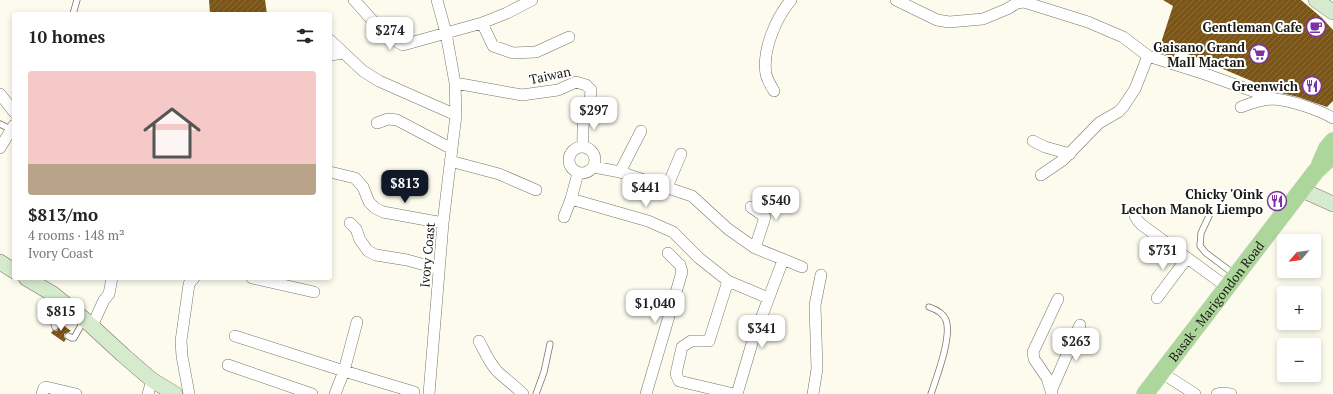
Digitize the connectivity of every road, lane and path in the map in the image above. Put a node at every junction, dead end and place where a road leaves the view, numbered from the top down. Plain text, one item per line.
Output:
1 (77, 0) edge
2 (354, 0) edge
3 (437, 0) edge
4 (532, 0) edge
5 (791, 0) edge
6 (896, 0) edge
7 (1316, 0) edge
8 (74, 12) edge
9 (1333, 12) edge
10 (482, 23) junction
11 (446, 33) junction
12 (569, 37) dead end
13 (332, 42) edge
14 (344, 53) junction
15 (332, 55) edge
16 (1148, 56) junction
17 (455, 83) junction
18 (774, 91) dead end
19 (0, 94) edge
20 (1275, 99) junction
21 (1241, 106) dead end
22 (12, 109) edge
23 (456, 115) junction
24 (1333, 118) edge
25 (0, 124) edge
26 (377, 124) dead end
27 (12, 128) edge
28 (12, 130) edge
29 (641, 131) dead end
30 (1033, 141) dead end
31 (1333, 141) edge
32 (582, 147) junction
33 (0, 148) edge
34 (452, 149) junction
35 (681, 154) dead end
36 (1070, 154) junction
37 (1333, 155) edge
38 (450, 161) junction
39 (594, 166) junction
40 (1316, 171) junction
41 (332, 172) edge
42 (620, 172) junction
43 (578, 173) junction
44 (1041, 175) dead end
45 (667, 187) junction
46 (536, 190) dead end
47 (1302, 190) junction
48 (571, 199) junction
49 (1333, 204) edge
50 (751, 207) dead end
51 (1136, 216) dead end
52 (1209, 216) dead end
53 (564, 217) dead end
54 (350, 223) dead end
55 (443, 223) junction
56 (756, 248) junction
57 (668, 253) dead end
58 (1187, 258) junction
59 (783, 260) junction
60 (0, 262) edge
61 (802, 267) dead end
62 (439, 269) junction
63 (12, 270) edge
64 (821, 275) dead end
65 (29, 280) edge
66 (112, 280) edge
67 (192, 280) edge
68 (273, 280) edge
69 (728, 281) junction
70 (1232, 281) junction
71 (314, 292) dead end
72 (768, 298) junction
73 (1156, 298) dead end
74 (1058, 299) dead end
75 (62, 302) junction
76 (929, 307) dead end
77 (88, 322) junction
78 (357, 322) dead end
79 (1080, 325) dead end
80 (55, 327) dead end
81 (68, 336) dead end
82 (235, 336) dead end
83 (479, 341) dead end
84 (550, 344) dead end
85 (228, 365) dead end
86 (344, 371) junction
87 (1162, 373) junction
88 (150, 387) edge
89 (414, 392) dead end
90 (1052, 392) edge
91 (42, 394) edge
92 (76, 394) edge
93 (175, 394) edge
94 (189, 394) edge
95 (312, 394) edge
96 (336, 394) edge
97 (429, 394) edge
98 (523, 394) edge
99 (536, 394) edge
100 (646, 394) edge
101 (735, 394) edge
102 (813, 394) edge
103 (931, 394) edge
104 (1145, 394) edge
105 (1195, 394) edge
106 (1217, 394) edge
107 (1231, 394) edge

1 - 8 lane
2 - 11 street
3 - 11 street, Ivory Coast
4 - 10 street
5 - 18 street
6 - 16 street
7 - 9 street
10 - 11 street
10 - 12 street
11 - 17 street, Ivory Coast
13 - 14 street
14 - 15 street
14 - 23 street
16 - 20 street
16 - 36 street
17 - 23 street, Ivory Coast
17 - 32 street, Taiwan
19 - 22 street
20 - 21 street
20 - 24 street
23 - 34 street, Ivory Coast
25 - 27 lane
26 - 34 street
28 - 33 street
29 - 42 street
30 - 36 street
31 - 40 main road, Basak - Marigondon Road
32 - 39 street
32 - 43 street
34 - 38 street, Ivory Coast
35 - 45 street
36 - 44 street
37 - 40 main road, Basak - Marigondon Road
38 - 46 street
38 - 55 street, Ivory Coast
39 - 42 street
39 - 43 street
40 - 47 main road, Basak - Marigondon Road
41 - 55 street
42 - 45 street
43 - 48 street
45 - 56 street
47 - 49 street
47 - 70 main road, Basak - Marigondon Road
48 - 53 street
48 - 69 street
50 - 56 street
51 - 58 street
52 - 70 lane
54 - 62 street
55 - 62 street, Ivory Coast
56 - 59 street
57 - 100 street
58 - 70 street
58 - 73 street
59 - 61 street
59 - 72 street
60 - 63 street
62 - 97 street, Ivory Coast
64 - 102 street
65 - 75 street
66 - 77 street
67 - 94 street
68 - 71 street
69 - 72 street
69 - 101 street
70 - 87 main road, Basak - Marigondon Road
72 - 101 street
74 - 90 street
75 - 77 street
75 - 80 lane
76 - 103 lane
77 - 81 lane
77 - 88 street
78 - 86 street
79 - 90 street
82 - 86 street
83 - 98 street
84 - 99 lane
85 - 95 street
86 - 89 street
86 - 96 street
87 - 104 main road, Basak - Marigondon Road
87 - 105 street
88 - 93 street
91 - 92 street
106 - 107 street

